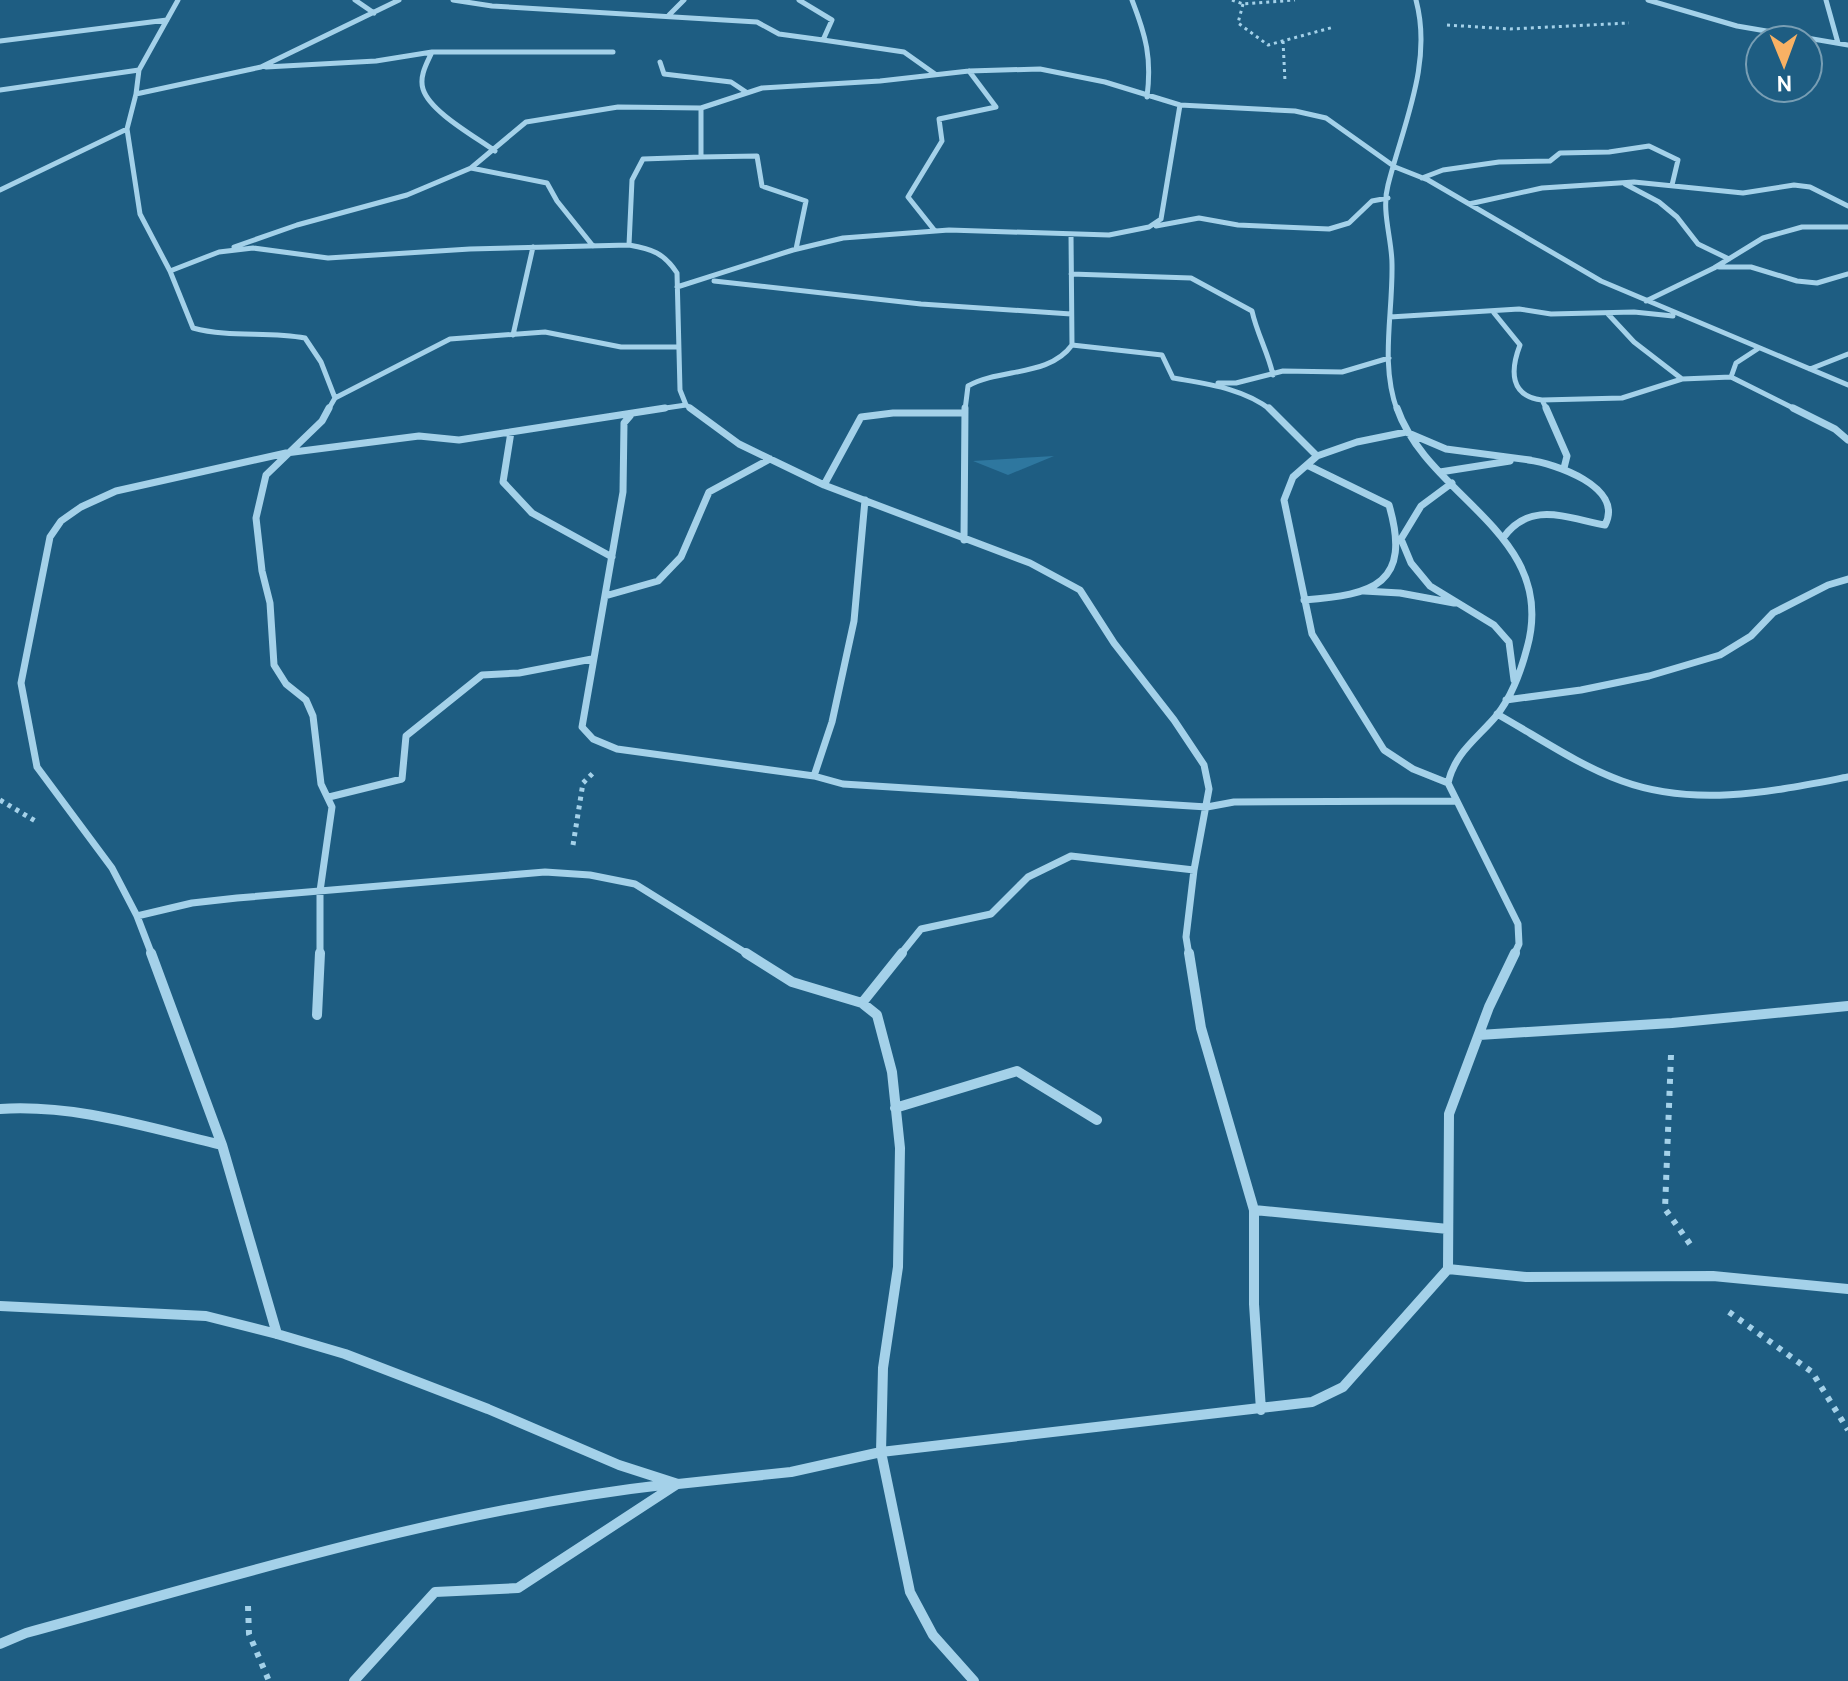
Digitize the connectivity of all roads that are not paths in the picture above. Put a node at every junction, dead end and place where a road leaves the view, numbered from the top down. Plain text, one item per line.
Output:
1 (178, 0) edge
2 (355, 0) edge
3 (399, 0) edge
4 (453, 0) edge
5 (684, 0) edge
6 (799, 0) edge
7 (1132, 0) edge
8 (1416, 0) edge
9 (1648, 0) edge
10 (1826, 0) edge
11 (374, 13) junction
12 (669, 15) junction
13 (167, 20) junction
14 (823, 40) junction
15 (0, 41) edge
16 (1838, 43) junction
17 (1848, 45) edge
18 (432, 52) junction
19 (613, 52) dead end
20 (660, 62) dead end
21 (261, 67) junction
22 (139, 70) junction
23 (969, 71) junction
24 (936, 74) junction
25 (0, 90) edge
26 (746, 92) junction
27 (136, 94) junction
28 (1147, 97) junction
29 (1180, 105) junction
30 (701, 108) junction
31 (127, 129) junction
32 (495, 151) junction
33 (701, 157) junction
34 (1395, 167) junction
35 (471, 168) junction
36 (1421, 178) junction
37 (1618, 182) junction
38 (1672, 185) junction
39 (0, 190) edge
40 (1388, 198) junction
41 (1469, 205) junction
42 (1848, 206) edge
43 (1154, 227) junction
44 (1848, 227) edge
45 (935, 231) junction
46 (1071, 234) junction
47 (629, 245) junction
48 (593, 246) junction
49 (533, 247) junction
50 (796, 249) junction
51 (219, 252) junction
52 (1729, 259) junction
53 (1714, 268) junction
54 (170, 271) junction
55 (1071, 274) junction
56 (1848, 274) edge
57 (710, 281) junction
58 (677, 287) junction
59 (1646, 301) junction
60 (1494, 313) junction
61 (1071, 314) junction
62 (1608, 314) junction
63 (1390, 317) junction
64 (1682, 317) junction
65 (513, 335) junction
66 (1072, 345) junction
67 (677, 347) junction
68 (1759, 348) junction
69 (1848, 354) edge
70 (1389, 358) junction
71 (1810, 369) junction
72 (1273, 375) junction
73 (1731, 377) junction
74 (1682, 379) junction
75 (1209, 383) junction
76 (1848, 385) edge
77 (335, 398) junction
78 (1542, 400) junction
79 (686, 405) junction
80 (965, 413) junction
81 (631, 415) junction
82 (511, 432) junction
83 (1406, 432) junction
84 (1848, 440) edge
85 (286, 453) junction
86 (1317, 456) junction
87 (770, 459) junction
88 (1530, 460) junction
89 (1307, 465) junction
90 (1564, 468) junction
91 (1440, 472) junction
92 (1452, 483) junction
93 (824, 485) junction
94 (865, 500) junction
95 (1503, 538) junction
96 (1401, 539) junction
97 (964, 540) junction
98 (612, 557) junction
99 (1848, 579) edge
100 (1364, 591) junction
101 (605, 596) junction
102 (1304, 600) junction
103 (1458, 604) junction
104 (592, 659) junction
105 (1515, 684) junction
106 (1506, 700) junction
107 (1497, 714) junction
108 (814, 776) junction
109 (1848, 777) edge
110 (1448, 783) junction
111 (329, 797) junction
112 (1456, 801) junction
113 (1207, 807) junction
114 (1194, 870) junction
115 (320, 891) junction
116 (137, 916) junction
117 (862, 1003) junction
118 (1848, 1006) edge
119 (317, 1015) dead end
120 (1479, 1035) junction
121 (895, 1108) junction
122 (0, 1109) edge
123 (1097, 1120) dead end
124 (222, 1145) junction
125 (1254, 1210) junction
126 (1448, 1229) junction
127 (1448, 1269) junction
128 (1848, 1289) edge
129 (0, 1306) edge
130 (277, 1334) junction
131 (1261, 1410) junction
132 (881, 1452) junction
133 (678, 1484) junction
134 (0, 1644) edge
135 (354, 1681) edge
136 (974, 1681) edge

1 - 13 street
2 - 11 street
3 - 11 street
4 - 12 street
5 - 12 street
6 - 14 street
7 - 28 street
8 - 34 street
9 - 16 street
10 - 16 street
11 - 21 street
12 - 14 street
13 - 15 street
13 - 22 street
14 - 24 street
16 - 17 street
18 - 19 street
18 - 21 street
18 - 32 street
20 - 26 street
21 - 27 street
22 - 25 street
22 - 27 street
23 - 24 street
23 - 28 street
23 - 45 street
24 - 26 street
26 - 30 street
27 - 31 street
28 - 29 street
29 - 34 street
29 - 43 street
30 - 32 street
30 - 33 street
31 - 39 street
31 - 54 street
32 - 35 street
33 - 47 street
33 - 50 street
34 - 36 street
34 - 40 street
35 - 48 street
35 - 51 street
36 - 38 street
36 - 41 street
37 - 38 street
37 - 41 street
37 - 52 street
38 - 42 street
40 - 43 street
40 - 63 street
41 - 59 street
43 - 46 street
44 - 52 street
45 - 46 street
45 - 50 street
46 - 55 street
47 - 48 street
47 - 58 street
48 - 49 street
49 - 51 street
49 - 65 street
50 - 57 street
51 - 54 street
52 - 53 street
53 - 56 street
53 - 59 street
54 - 77 street
55 - 61 street
55 - 72 street
57 - 58 street
57 - 61 street
58 - 67 street
59 - 64 street
60 - 62 street
60 - 63 street
60 - 78 street
61 - 66 street
62 - 64 street
62 - 74 street
63 - 70 street
64 - 68 street
65 - 67 street
65 - 77 street
66 - 75 street
66 - 80 street
67 - 79 street
68 - 71 street
68 - 73 street
69 - 71 street
70 - 72 street
70 - 83 street
71 - 76 street
72 - 75 street
73 - 74 street
73 - 84 street
74 - 78 street
75 - 86 street
77 - 85 street
78 - 90 street
79 - 81 street
79 - 87 street
80 - 93 street
80 - 97 street
81 - 82 street
81 - 98 street
82 - 85 street
82 - 98 street
83 - 86 street
83 - 88 street
83 - 91 street
85 - 111 street
85 - 116 street
86 - 89 street
87 - 93 street
87 - 101 street
88 - 90 street
88 - 91 street
89 - 96 street
89 - 102 street
90 - 95 street
91 - 92 street
92 - 95 street
92 - 96 street
93 - 94 street
94 - 97 street
94 - 108 street
95 - 105 street
96 - 100 street
96 - 103 street
97 - 113 street
98 - 101 street
99 - 106 street
100 - 102 street
100 - 103 street
101 - 104 street
102 - 110 street
103 - 105 street
104 - 108 street
104 - 111 street
105 - 106 street
106 - 107 street
107 - 109 street
107 - 110 street
108 - 113 street
110 - 112 street
111 - 115 street
112 - 113 street
112 - 120 street
113 - 114 street
114 - 117 street
114 - 125 street
115 - 116 street
115 - 117 street
115 - 119 street
116 - 124 street
117 - 121 street
118 - 120 street
120 - 126 street
121 - 123 street
121 - 132 street
122 - 124 street
124 - 130 street
125 - 126 street
125 - 131 street
126 - 127 street
127 - 128 street
127 - 131 street
129 - 130 street
130 - 133 street
131 - 132 street
132 - 133 street
132 - 136 street
133 - 134 street
133 - 135 street

